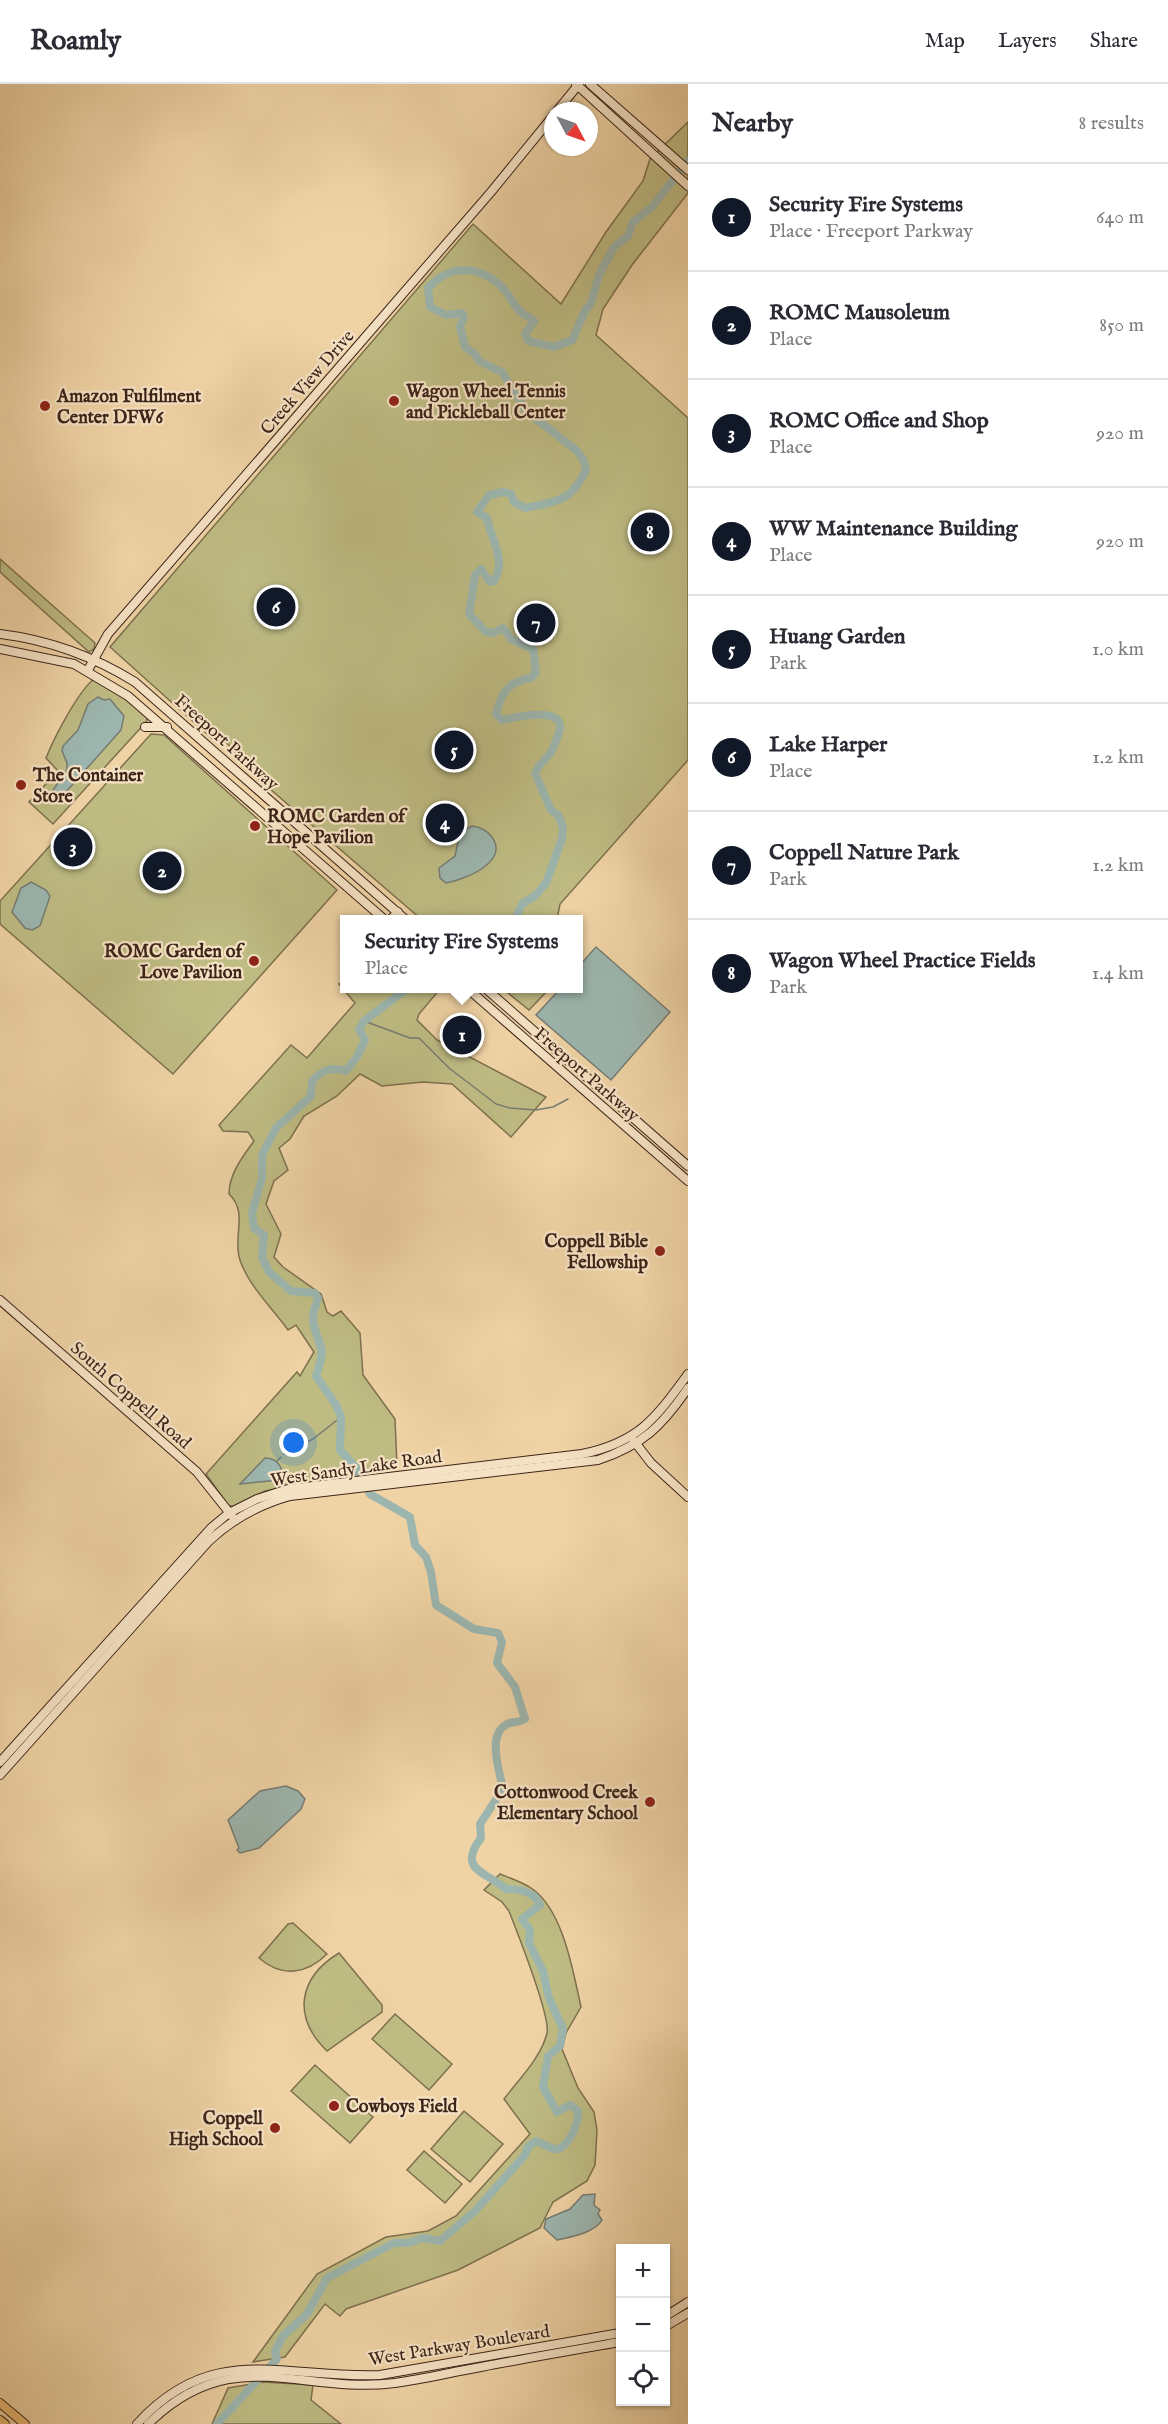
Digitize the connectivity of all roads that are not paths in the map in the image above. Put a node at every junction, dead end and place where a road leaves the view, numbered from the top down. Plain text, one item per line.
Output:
1 (578, 84) edge
2 (590, 84) edge
3 (564, 102) edge
4 (544, 127) edge
5 (634, 136) junction
6 (656, 142) junction
7 (688, 170) edge
8 (688, 186) edge
9 (0, 634) edge
10 (0, 649) edge
11 (93, 659) junction
12 (88, 670) junction
13 (145, 727) dead end
14 (167, 728) junction
15 (218, 756) junction
16 (210, 767) junction
17 (357, 877) junction
18 (348, 889) junction
19 (398, 912) junction
20 (379, 915) edge
21 (395, 915) edge
22 (401, 915) edge
23 (473, 993) edge
24 (491, 993) edge
25 (619, 1106) junction
26 (611, 1114) junction
27 (675, 1154) junction
28 (667, 1163) junction
29 (688, 1166) edge
30 (688, 1181) edge
31 (0, 1300) edge
32 (688, 1374) edge
33 (688, 1388) edge
34 (634, 1441) junction
35 (339, 1486) junction
36 (688, 1497) edge
37 (232, 1516) junction
38 (0, 1762) edge
39 (0, 1775) edge
40 (688, 2302) edge
41 (670, 2313) edge
42 (688, 2313) edge
43 (670, 2324) edge
44 (616, 2334) edge
45 (616, 2343) edge
46 (0, 2403) edge
47 (0, 2420) edge
48 (5, 2424) edge
49 (25, 2424) edge
50 (137, 2424) edge
51 (148, 2424) edge

1 - 3 main road
1 - 5 main road
2 - 6 main road
4 - 11 main road, Creek View Drive
5 - 6 main road
5 - 8 main road
6 - 7 main road
9 - 11 main road, Freeport Parkway
10 - 12 main road, Freeport Parkway
11 - 12 main road, Creek View Drive
11 - 15 main road, Freeport Parkway
12 - 14 main road, Freeport Parkway
13 - 14 main road
14 - 16 main road, Freeport Parkway
15 - 16 main road
15 - 17 main road, Freeport Parkway
16 - 18 main road, Freeport Parkway
17 - 18 main road
17 - 19 main road, Freeport Parkway
18 - 20 main road, Freeport Parkway
19 - 21 main road
19 - 22 main road, Freeport Parkway
23 - 26 main road, Freeport Parkway
24 - 25 main road, Freeport Parkway
25 - 26 main road
25 - 27 main road, Freeport Parkway
26 - 28 main road, Freeport Parkway
27 - 28 main road
27 - 29 main road, Freeport Parkway
28 - 30 main road, Freeport Parkway
31 - 37 main road, South Coppell Road
32 - 34 main road, West Sandy Lake Road
33 - 34 main road, West Sandy Lake Road
34 - 35 main road, West Sandy Lake Road
34 - 35 main road, West Sandy Lake Road
34 - 36 main road
35 - 37 main road, West Sandy Lake Road
37 - 38 main road, West Sandy Lake Road
37 - 39 main road, West Sandy Lake Road
40 - 41 main road
42 - 43 main road
44 - 50 main road, West Parkway Boulevard
45 - 51 main road, West Parkway Boulevard
46 - 49 main road
47 - 48 main road

